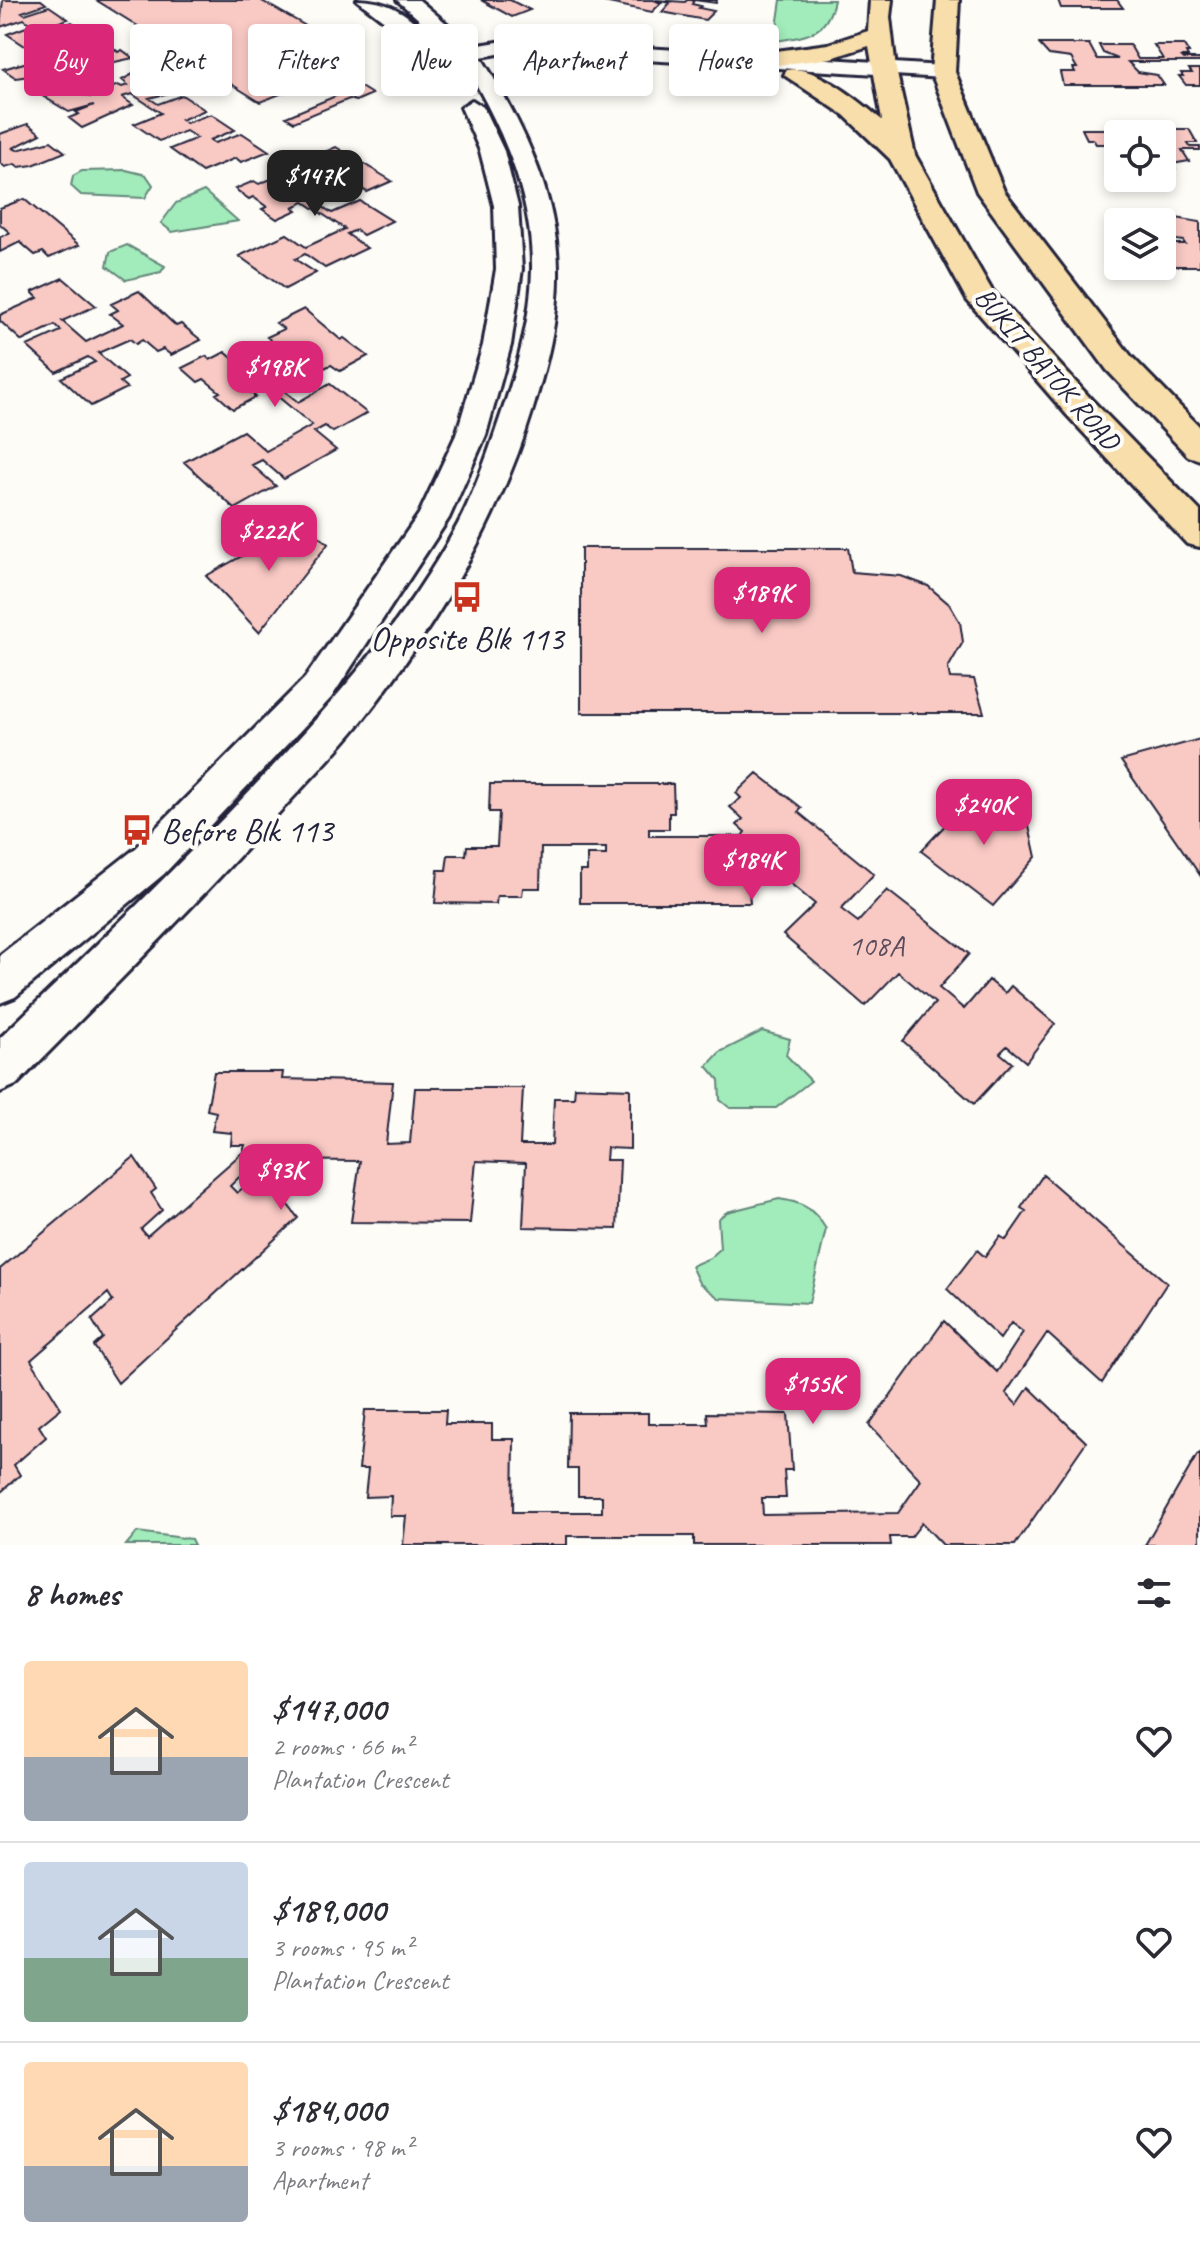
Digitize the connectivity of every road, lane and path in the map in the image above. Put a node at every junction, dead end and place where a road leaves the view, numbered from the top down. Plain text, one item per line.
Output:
1 (367, 0) edge
2 (407, 0) edge
3 (881, 0) edge
4 (948, 0) edge
5 (405, 24) edge
6 (427, 24) edge
7 (880, 35) junction
8 (478, 55) edge
9 (669, 56) edge
10 (779, 58) edge
11 (478, 62) edge
12 (779, 64) edge
13 (796, 75) junction
14 (885, 75) junction
15 (945, 78) junction
16 (478, 81) edge
17 (467, 96) edge
18 (902, 155) junction
19 (1200, 448) edge
20 (1200, 534) edge
21 (0, 982) edge
22 (0, 1069) edge

1 - 5 street
2 - 6 street
3 - 7 main road, BUKIT BATOK ROAD
4 - 15 main road, BUKIT BATOK ROAD
7 - 10 main road
7 - 14 main road, BUKIT BATOK ROAD
8 - 9 street
11 - 13 street
12 - 14 street
13 - 14 street
13 - 18 main road
14 - 15 street
14 - 18 main road, BUKIT BATOK ROAD
15 - 19 main road, BUKIT BATOK ROAD
16 - 22 street
17 - 21 street
18 - 20 main road, BUKIT BATOK ROAD

